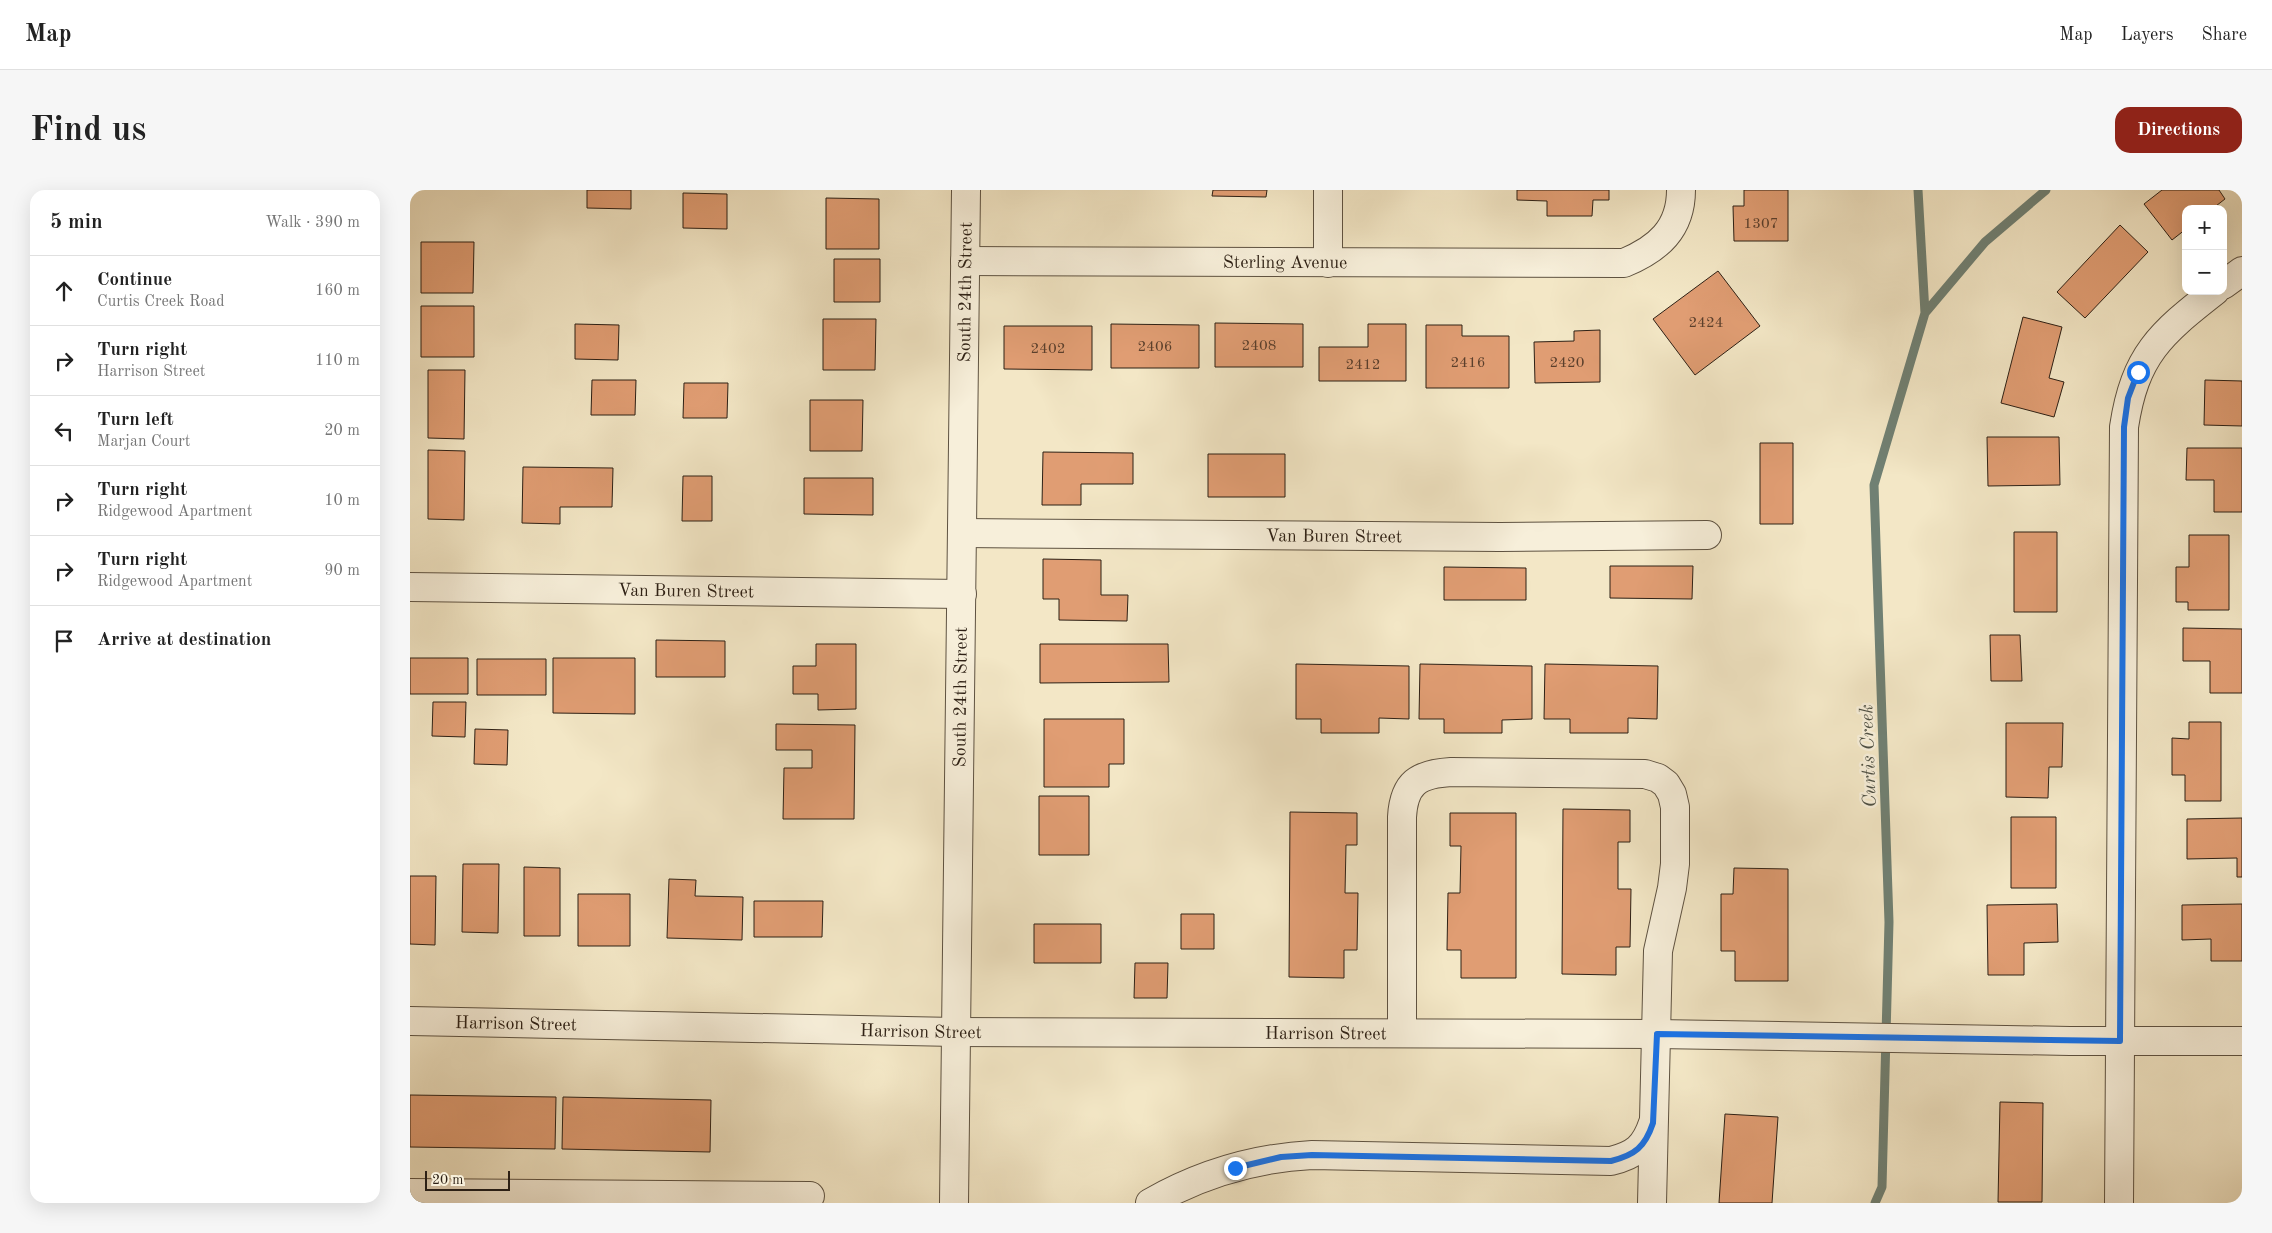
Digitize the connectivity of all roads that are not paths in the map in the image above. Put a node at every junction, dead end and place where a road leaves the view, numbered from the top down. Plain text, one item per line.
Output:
1 (966, 190) edge
2 (1328, 190) edge
3 (1681, 190) edge
4 (965, 261) junction
5 (1328, 263) junction
6 (2242, 271) edge
7 (2227, 282) edge
8 (2210, 295) edge
9 (963, 533) junction
10 (1707, 535) dead end
11 (410, 587) edge
12 (962, 594) junction
13 (410, 1021) edge
14 (954, 1032) junction
15 (1402, 1033) junction
16 (1657, 1034) junction
17 (2120, 1041) junction
18 (2242, 1041) edge
19 (1653, 1123) junction
20 (410, 1193) edge
21 (810, 1196) dead end
22 (954, 1203) edge
23 (1150, 1203) edge
24 (1652, 1203) edge
25 (2118, 1203) edge

1 - 4 street, South 24th Street
2 - 5 street
3 - 5 street, Sterling Avenue
4 - 5 street, Sterling Avenue
4 - 9 street, South 24th Street
6 - 7 street
8 - 17 street
9 - 10 street, Van Buren Street
9 - 12 street, South 24th Street
11 - 12 street, Van Buren Street
12 - 14 street, South 24th Street
13 - 14 street, Harrison Street
14 - 15 street, Harrison Street
14 - 22 street, South 24th Street
15 - 16 street, Harrison Street
15 - 16 street
16 - 17 street, Harrison Street
16 - 19 street
17 - 18 street, Harrison Street
17 - 25 street
19 - 23 street
19 - 24 street
20 - 21 street

